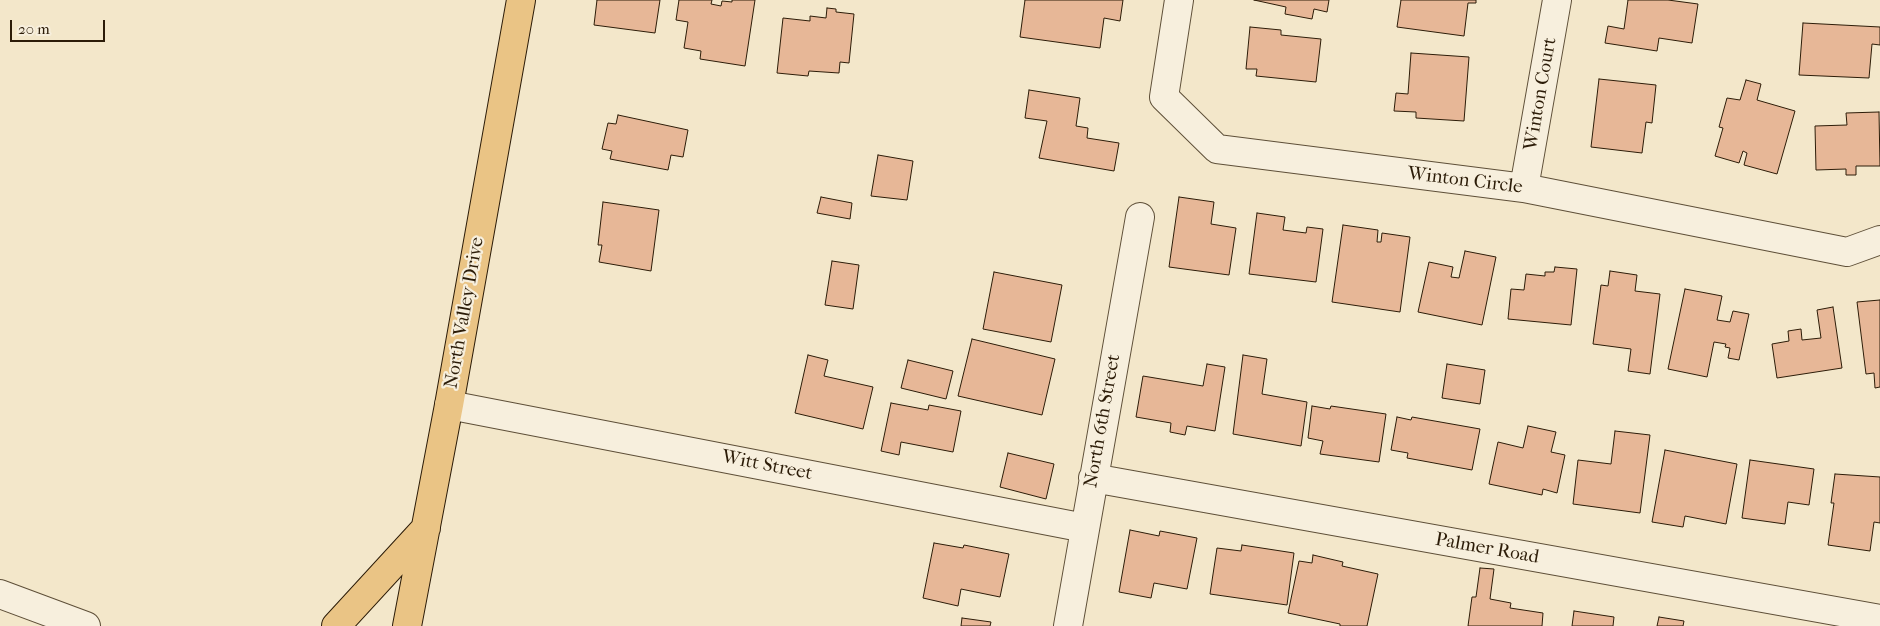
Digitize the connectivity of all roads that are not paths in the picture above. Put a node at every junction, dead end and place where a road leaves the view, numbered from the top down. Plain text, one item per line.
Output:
1 (521, 0) edge
2 (1179, 0) edge
3 (1557, 0) edge
4 (1524, 188) junction
5 (1140, 217) dead end
6 (1880, 240) edge
7 (449, 405) junction
8 (1093, 478) junction
9 (426, 528) junction
10 (1084, 528) junction
11 (0, 594) edge
12 (1880, 619) edge
13 (86, 626) edge
14 (336, 626) edge
15 (407, 626) edge
16 (1068, 626) edge

1 - 7 main road, North Valley Drive
2 - 4 street, Winton Circle
3 - 4 street, Winton Court
4 - 6 street, Winton Circle
5 - 8 street, North 6th Street
7 - 9 main road, North Valley Drive
7 - 10 street, Witt Street
8 - 10 street, North 6th Street
8 - 12 street, Palmer Road
9 - 14 main road
9 - 15 main road, North Valley Drive
10 - 16 street, North 6th Street
11 - 13 street

